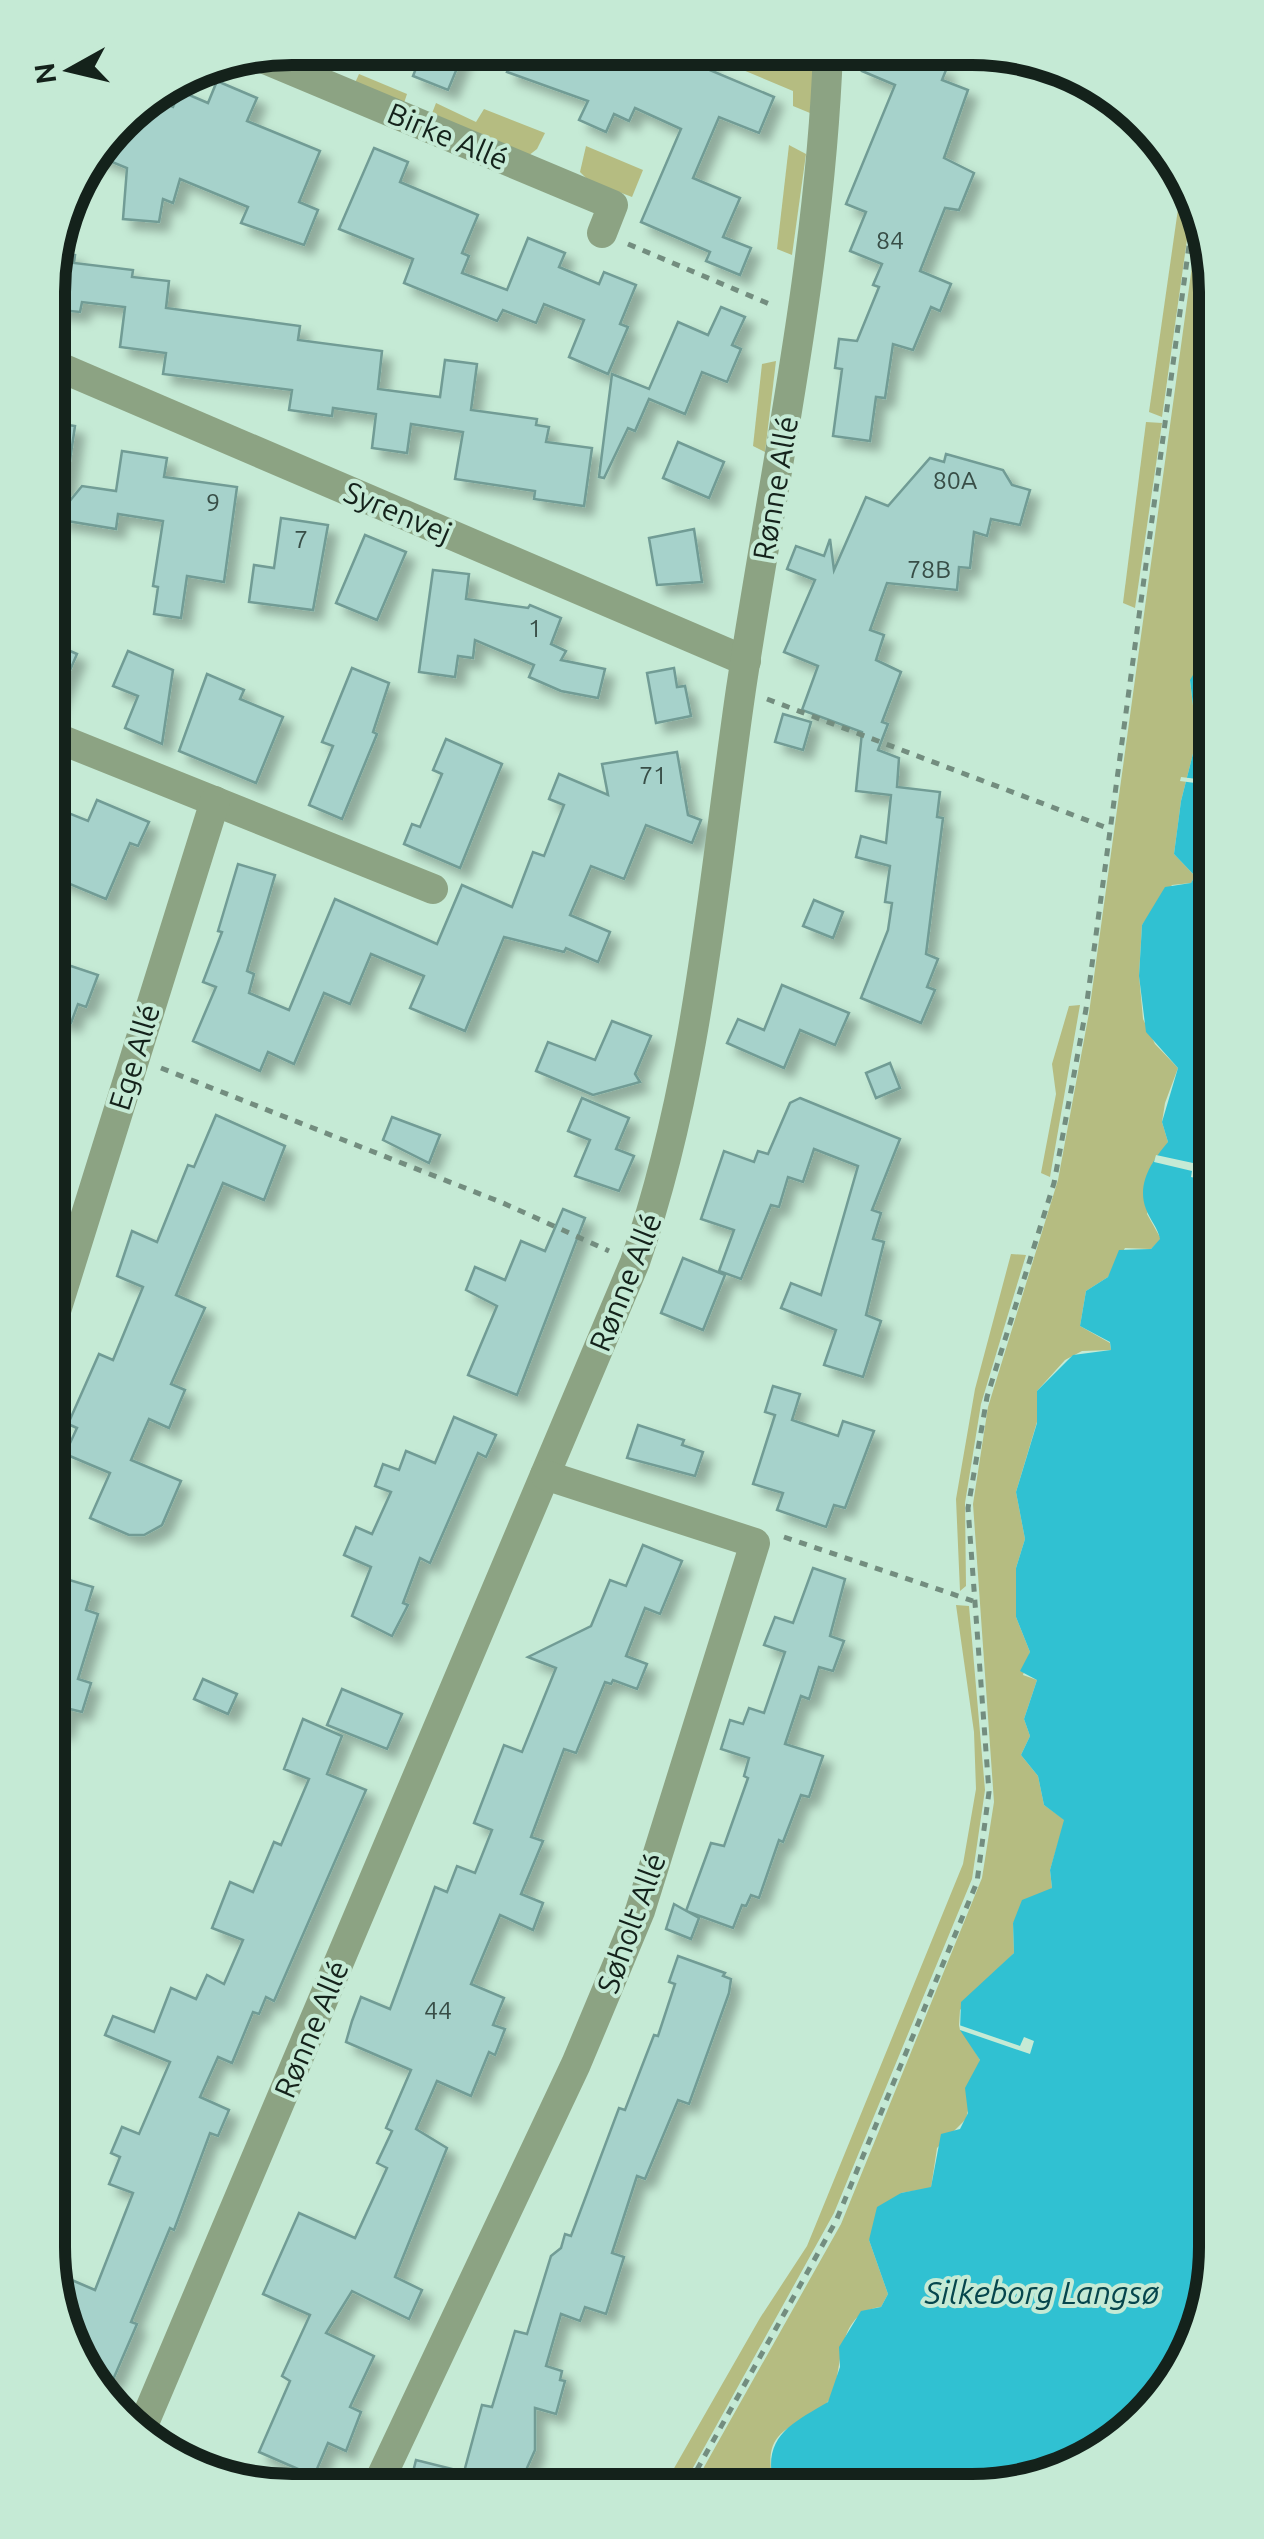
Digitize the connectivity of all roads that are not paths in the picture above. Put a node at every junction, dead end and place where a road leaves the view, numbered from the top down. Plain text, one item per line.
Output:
1 (827, 65) edge
2 (281, 66) edge
3 (602, 232) road end
4 (65, 370) edge
5 (743, 675) junction
6 (65, 741) edge
7 (214, 801) junction
8 (432, 889) dead end
9 (65, 1281) edge
10 (545, 1475) junction
11 (142, 2418) edge
12 (383, 2474) edge

1 - 5 street, Rønne Allé
2 - 3 street, Birke Allé
4 - 5 street, Syrenvej
5 - 10 street, Rønne Allé
6 - 7 street
7 - 8 street
7 - 9 street, Ege Allé
10 - 11 street, Rønne Allé
10 - 12 street, Søholt Allé

